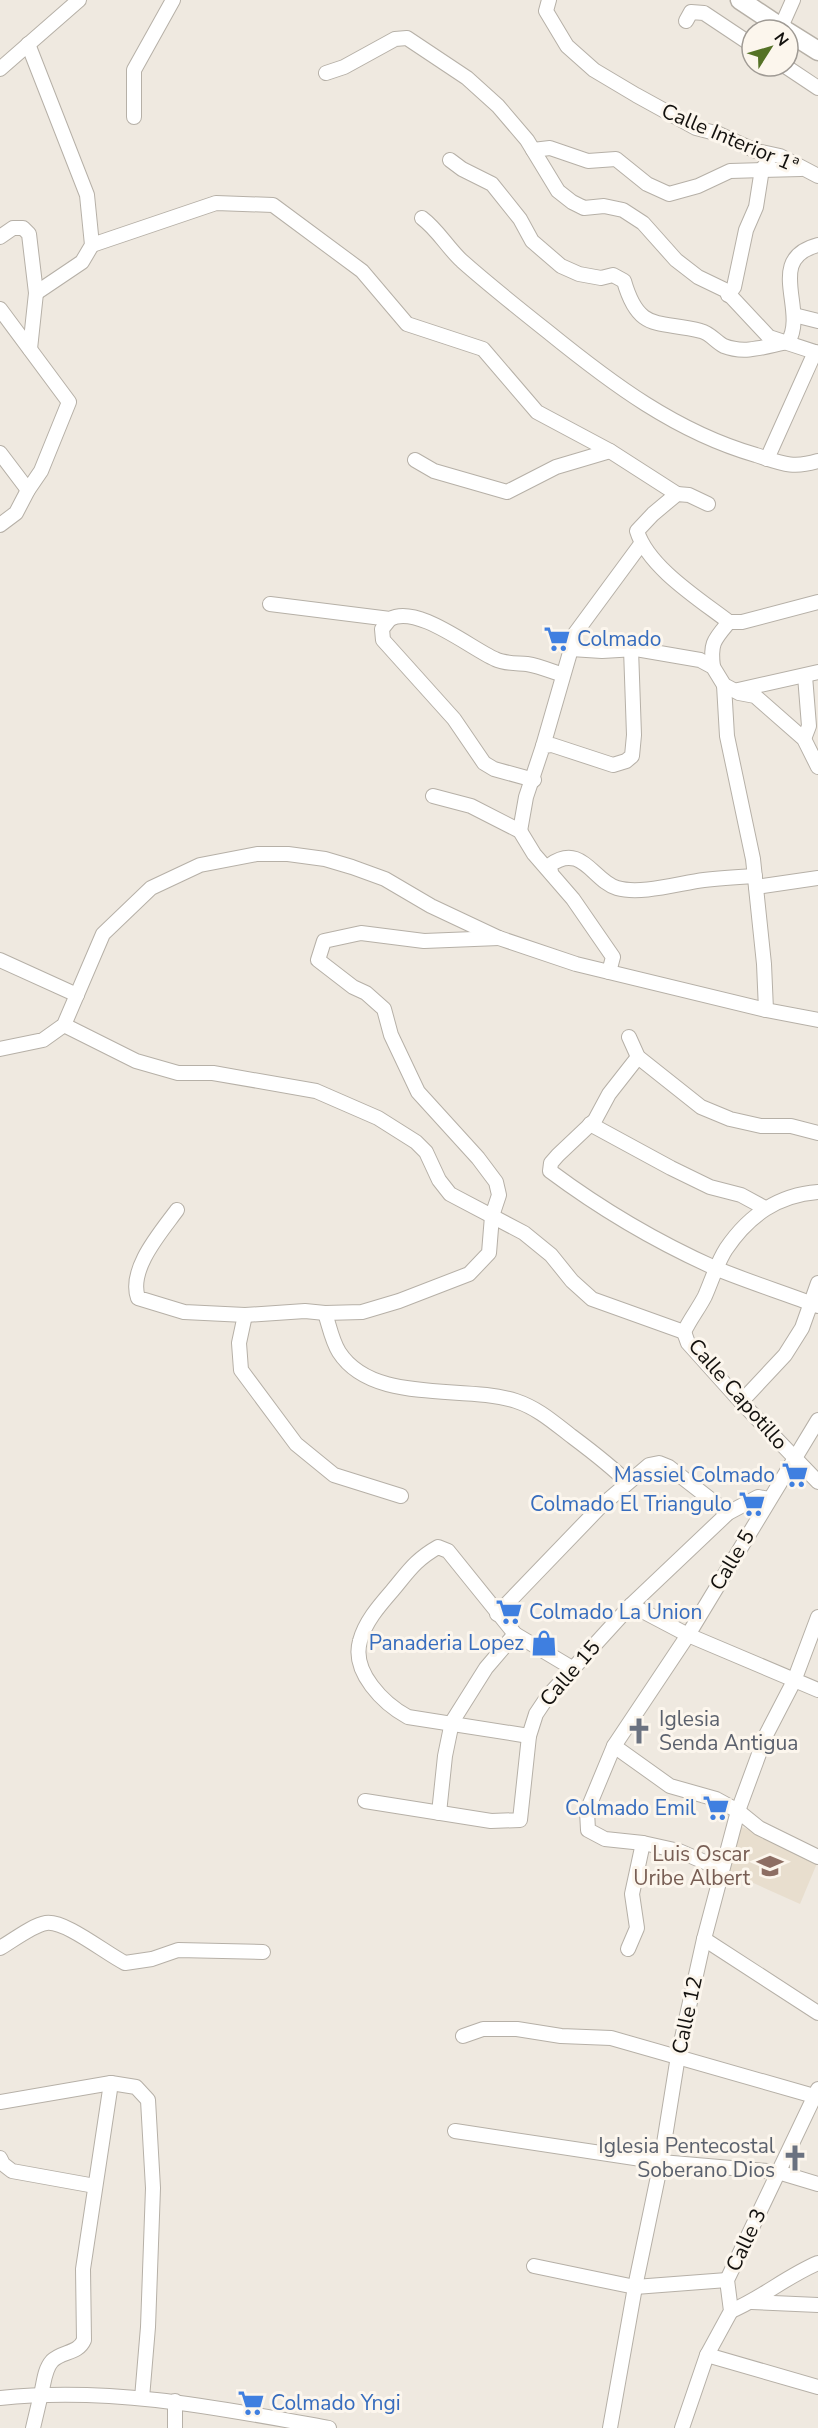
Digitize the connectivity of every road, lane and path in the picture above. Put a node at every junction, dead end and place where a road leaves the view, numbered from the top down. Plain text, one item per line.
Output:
1 (78, 0) edge
2 (173, 0) edge
3 (549, 0) edge
4 (740, 0) edge
5 (793, 0) edge
6 (767, 18) edge
7 (788, 18) edge
8 (687, 21) dead end
9 (740, 37) edge
10 (800, 40) edge
11 (28, 44) junction
12 (818, 51) edge
13 (0, 69) edge
14 (326, 73) dead end
15 (800, 76) edge
16 (818, 88) edge
17 (134, 117) dead end
18 (533, 150) junction
19 (780, 156) junction
20 (450, 160) dead end
21 (762, 169) junction
22 (803, 169) junction
23 (818, 176) edge
24 (422, 218) dead end
25 (0, 237) edge
26 (92, 245) junction
27 (818, 245) edge
28 (36, 293) junction
29 (728, 295) junction
30 (0, 309) edge
31 (794, 315) junction
32 (818, 321) edge
33 (788, 342) junction
34 (30, 349) junction
35 (817, 352) edge
36 (610, 451) junction
37 (0, 453) edge
38 (767, 459) junction
39 (415, 460) dead end
40 (818, 461) edge
41 (28, 490) junction
42 (677, 494) junction
43 (708, 504) dead end
44 (0, 525) edge
45 (641, 544) junction
46 (818, 602) edge
47 (270, 604) dead end
48 (390, 619) junction
49 (729, 622) junction
50 (571, 649) junction
51 (632, 649) junction
52 (713, 667) junction
53 (811, 674) edge
54 (563, 675) junction
55 (730, 688) junction
56 (804, 738) junction
57 (543, 746) junction
58 (818, 767) edge
59 (534, 780) junction
60 (433, 796) dead end
61 (520, 831) junction
62 (551, 873) junction
63 (818, 878) edge
64 (756, 882) junction
65 (499, 938) junction
66 (0, 960) edge
67 (609, 972) junction
68 (77, 995) junction
69 (766, 1010) junction
70 (818, 1020) edge
71 (64, 1025) junction
72 (629, 1037) dead end
73 (0, 1049) edge
74 (638, 1057) junction
75 (590, 1124) junction
76 (818, 1133) edge
77 (818, 1192) edge
78 (765, 1208) junction
79 (177, 1210) dead end
80 (492, 1216) junction
81 (716, 1268) junction
82 (818, 1283) edge
83 (814, 1305) edge
84 (325, 1313) junction
85 (245, 1316) junction
86 (684, 1332) junction
87 (741, 1402) junction
88 (817, 1423) edge
89 (796, 1460) junction
90 (627, 1482) junction
91 (818, 1482) edge
92 (401, 1496) dead end
93 (769, 1499) junction
94 (728, 1513) junction
95 (631, 1605) junction
96 (497, 1614) junction
97 (818, 1617) edge
98 (515, 1634) junction
99 (688, 1635) junction
100 (572, 1668) junction
101 (794, 1681) junction
102 (818, 1690) edge
103 (452, 1722) junction
104 (529, 1736) junction
105 (614, 1746) junction
106 (365, 1801) dead end
107 (738, 1811) junction
108 (439, 1812) junction
109 (643, 1843) junction
110 (817, 1853) edge
111 (721, 1869) junction
112 (704, 1939) junction
113 (0, 1948) edge
114 (628, 1949) dead end
115 (263, 1952) dead end
116 (818, 2013) edge
117 (463, 2036) dead end
118 (678, 2056) junction
119 (111, 2084) junction
120 (816, 2092) edge
121 (0, 2102) edge
122 (455, 2131) dead end
123 (0, 2158) edge
124 (661, 2162) junction
125 (778, 2172) junction
126 (818, 2184) edge
127 (95, 2186) junction
128 (818, 2263) edge
129 (534, 2266) dead end
130 (727, 2280) junction
131 (635, 2287) junction
132 (752, 2302) junction
133 (818, 2305) edge
134 (731, 2311) junction
135 (707, 2355) junction
136 (817, 2385) edge
137 (41, 2394) junction
138 (0, 2398) edge
139 (142, 2398) junction
140 (175, 2401) junction
141 (246, 2421) edge
142 (312, 2426) edge
143 (33, 2428) edge
144 (175, 2428) edge
145 (329, 2428) edge
146 (610, 2428) edge
147 (682, 2428) edge

1 - 11 street
2 - 17 street
3 - 19 street, Calle Interior 1ª
4 - 6 main road
5 - 7 street
8 - 9 street
10 - 12 main road
11 - 13 street
11 - 26 street
14 - 18 street
15 - 16 street
18 - 21 street
18 - 29 street
19 - 21 street
19 - 22 street, Calle Interior 1ª
20 - 33 street
21 - 22 street
21 - 29 street
22 - 23 street, Calle Interior 1ª
24 - 38 street
25 - 28 street
26 - 28 street
26 - 36 street
27 - 31 street
28 - 34 street
29 - 33 street
30 - 34 street
31 - 32 street
31 - 33 street
33 - 35 street
34 - 41 street
35 - 38 street
36 - 39 street
36 - 42 street
37 - 41 street
38 - 40 street
41 - 44 street
42 - 43 street
42 - 45 street
45 - 49 street
45 - 50 street
46 - 49 street
47 - 48 street
48 - 54 street
48 - 59 street
49 - 52 street
50 - 51 street
50 - 54 street
51 - 52 street
51 - 57 street
52 - 55 street
53 - 55 street
53 - 56 street
54 - 57 street
55 - 56 street
55 - 64 street
56 - 58 street
57 - 59 street
59 - 61 street
60 - 61 street
61 - 62 street
62 - 64 street
62 - 67 street
63 - 64 street
64 - 69 street
65 - 67 street
65 - 68 street
65 - 80 street
66 - 68 street
67 - 69 street
68 - 71 street
69 - 70 street
71 - 73 street
71 - 80 street
72 - 74 street
74 - 75 street
74 - 76 street
75 - 78 street
75 - 81 street
77 - 78 street
78 - 81 street
79 - 85 street
80 - 84 street
80 - 86 street
81 - 83 street
81 - 86 street
82 - 83 street
83 - 87 street
84 - 85 street
84 - 90 street
85 - 92 street
86 - 87 street, Calle Capotillo
87 - 89 street, Calle Capotillo
88 - 89 street, Calle 5
89 - 91 street, Calle Capotillo
89 - 93 street, Calle 5
90 - 94 street
90 - 96 street
93 - 94 street, Calle 15
93 - 99 street, Calle 5
94 - 95 street, Calle 15
95 - 99 street
95 - 100 street, Calle 15
96 - 98 street
96 - 103 street
97 - 101 street, Calle 12
98 - 100 street
98 - 103 street
99 - 101 street
99 - 105 street, Calle 5
100 - 104 street, Calle 15
101 - 102 street
101 - 107 street, Calle 12
103 - 104 street
103 - 108 street
104 - 108 street, Calle 15
105 - 107 street
105 - 109 street, Calle 5
106 - 108 street
107 - 110 street
107 - 111 street, Calle 12
109 - 111 street
109 - 114 street
111 - 112 street, Calle 12
112 - 116 street
112 - 118 street, Calle 12
113 - 115 street
117 - 118 street
118 - 120 street
118 - 124 street, Calle 12
119 - 121 street
119 - 127 street
119 - 139 street
120 - 125 street, Calle 3
122 - 124 street
123 - 127 street
124 - 125 street
124 - 131 street, Calle 12
125 - 126 street
125 - 130 street, Calle 3
127 - 137 street
128 - 132 street
129 - 131 street
130 - 131 street
130 - 134 street, Calle 3
131 - 146 street, Calle 12
132 - 133 street
132 - 134 street
134 - 135 street
135 - 136 street
135 - 147 street
137 - 138 street
137 - 139 street
137 - 143 street
139 - 140 street
140 - 141 street
140 - 144 street
141 - 142 street
142 - 145 street

